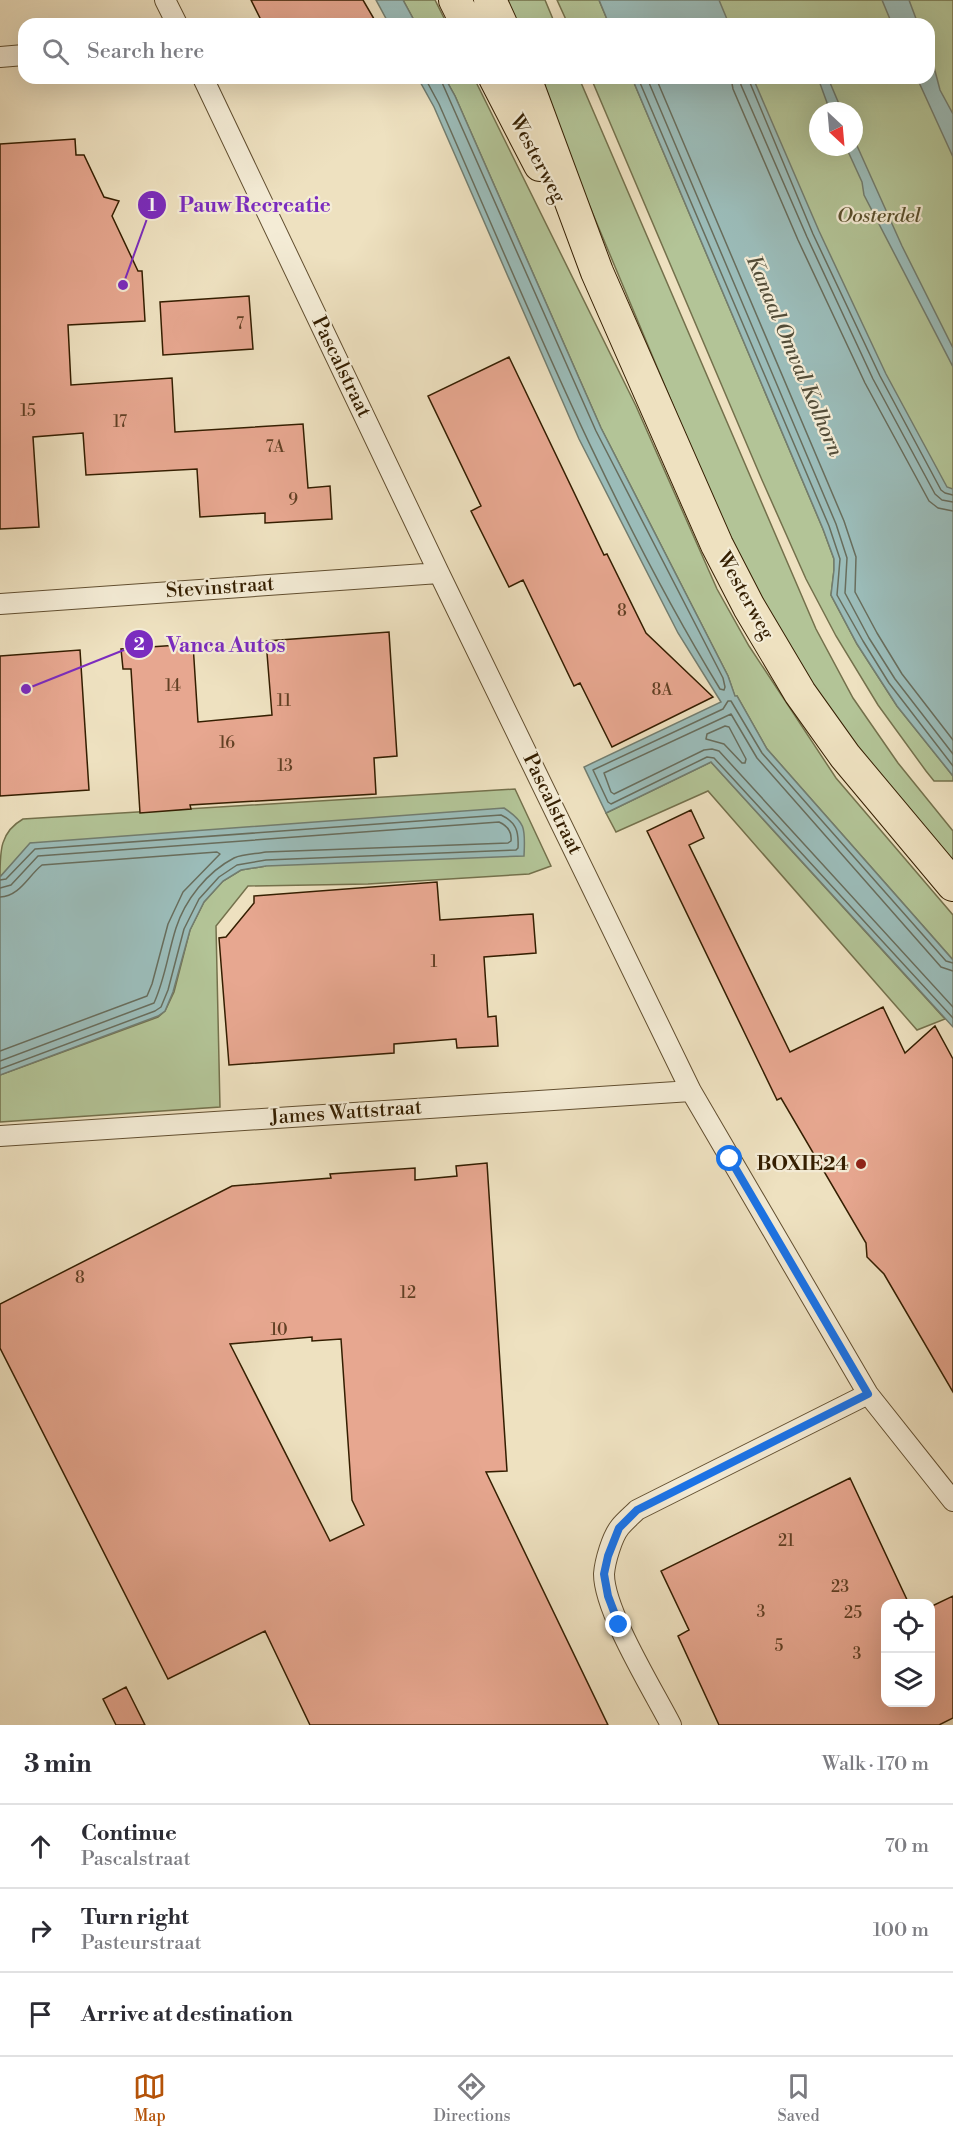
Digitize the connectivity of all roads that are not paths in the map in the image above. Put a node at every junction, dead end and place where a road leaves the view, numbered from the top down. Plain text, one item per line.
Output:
1 (165, 0) edge
2 (455, 0) edge
3 (490, 0) edge
4 (174, 18) edge
5 (464, 18) edge
6 (498, 18) edge
7 (18, 56) edge
8 (0, 57) edge
9 (206, 84) edge
10 (498, 84) edge
11 (527, 84) edge
12 (597, 272) junction
13 (439, 573) junction
14 (0, 604) edge
15 (953, 885) edge
16 (691, 1091) junction
17 (0, 1136) edge
18 (868, 1394) junction
19 (953, 1501) edge
20 (671, 1725) edge

1 - 4 street
2 - 5 main road
3 - 6 main road
7 - 8 street
9 - 13 street, Pascalstraat
10 - 12 main road, Westerweg
11 - 12 main road, Westerweg
12 - 15 main road, Westerweg
13 - 14 street, Stevinstraat
13 - 16 street, Pascalstraat
16 - 17 street, James Wattstraat
16 - 18 street, Pascalstraat
18 - 19 street, Pascalstraat
18 - 20 street

